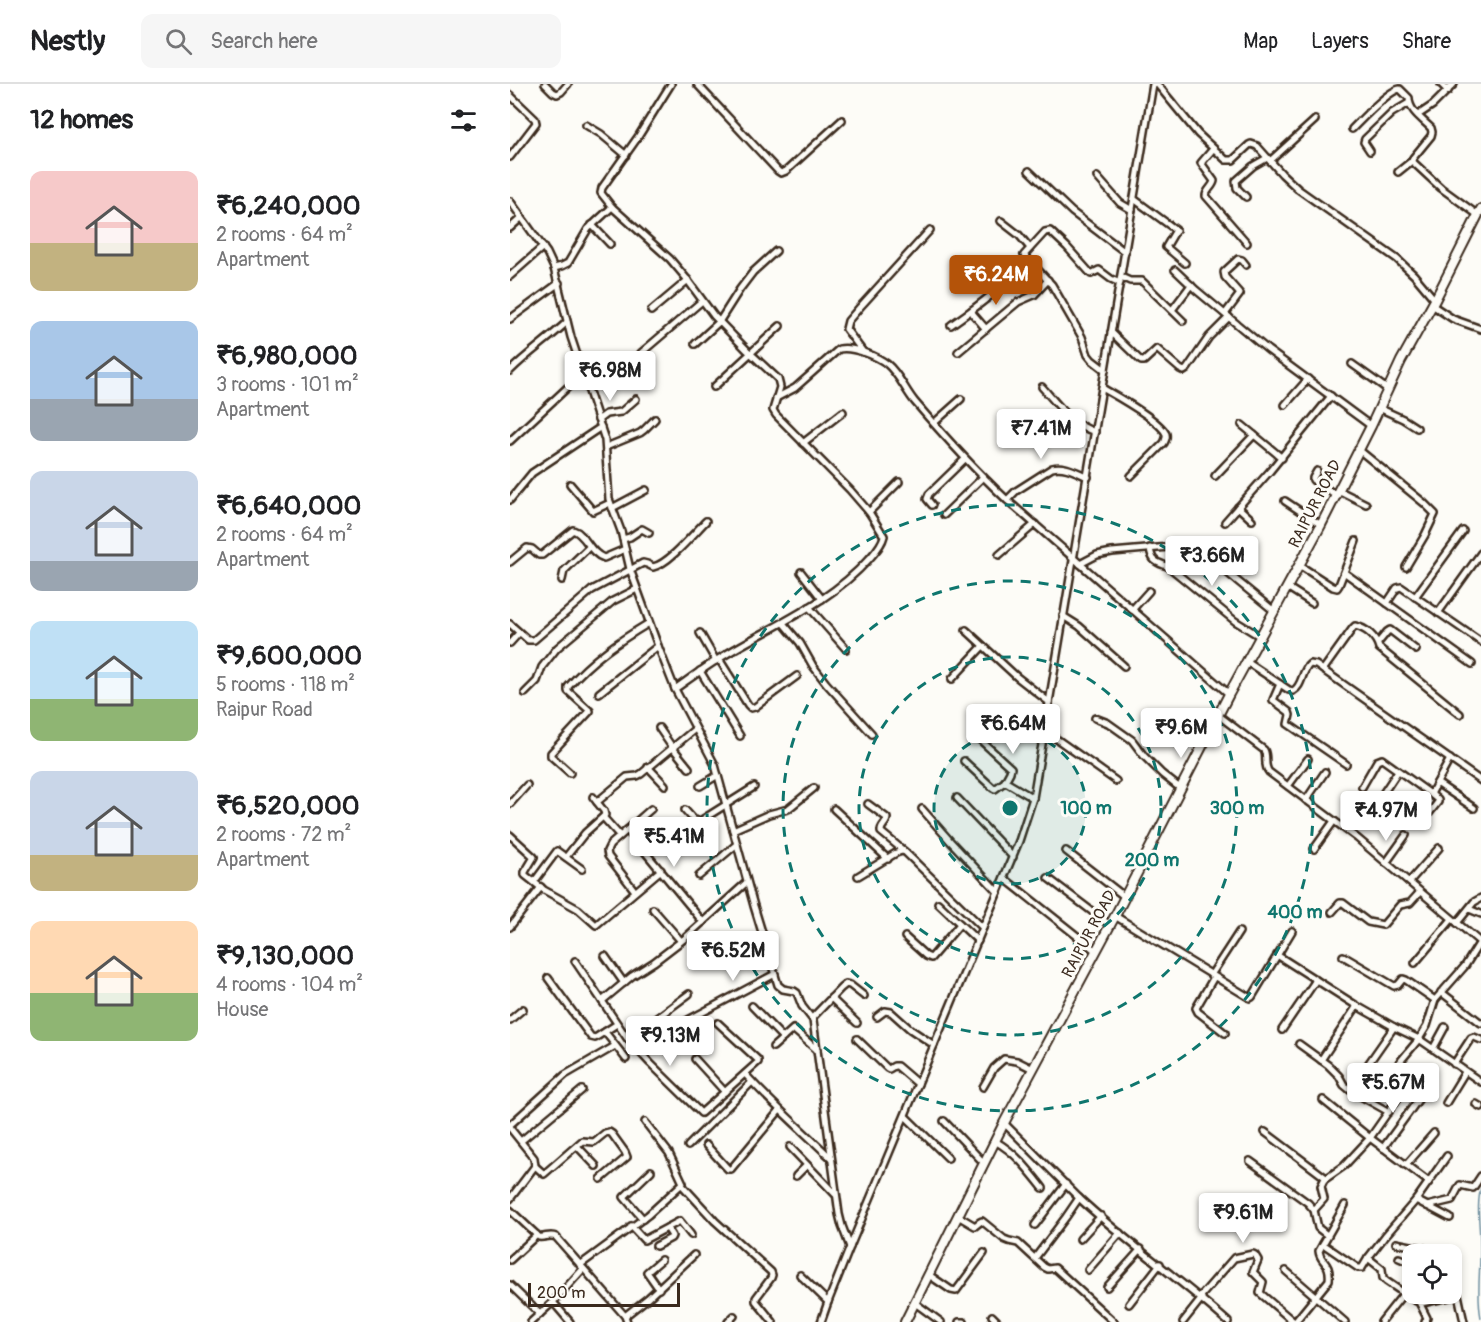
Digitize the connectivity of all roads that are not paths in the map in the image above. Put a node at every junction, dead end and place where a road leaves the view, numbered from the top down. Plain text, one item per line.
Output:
1 (545, 84) edge
2 (568, 84) edge
3 (671, 84) edge
4 (697, 84) edge
5 (1155, 84) edge
6 (1441, 84) edge
7 (1454, 84) edge
8 (1448, 91) junction
9 (510, 95) edge
10 (1409, 103) junction
11 (1418, 115) junction
12 (842, 120) dead end
13 (1315, 120) dead end
14 (586, 125) dead end
15 (1352, 129) dead end
16 (1214, 149) junction
17 (1370, 151) dead end
18 (626, 155) junction
19 (510, 157) edge
20 (1268, 159) junction
21 (1413, 160) junction
22 (1029, 171) dead end
23 (1398, 172) dead end
24 (1097, 177) dead end
25 (1246, 197) dead end
26 (1134, 200) junction
27 (510, 201) edge
28 (612, 207) junction
29 (1132, 210) junction
30 (1479, 212) edge
31 (521, 218) junction
32 (1001, 221) dead end
33 (592, 225) junction
34 (510, 228) edge
35 (930, 230) dead end
36 (1247, 243) dead end
37 (610, 244) dead end
38 (543, 247) junction
39 (1030, 248) junction
40 (776, 251) dead end
41 (1125, 252) junction
42 (1185, 262) dead end
43 (1246, 265) dead end
44 (554, 268) junction
45 (1175, 270) dead end
46 (510, 276) edge
47 (688, 280) junction
48 (1048, 280) junction
49 (1120, 280) junction
50 (1008, 282) dead end
51 (559, 283) junction
52 (1191, 285) junction
53 (702, 301) junction
54 (1433, 303) junction
55 (651, 310) dead end
56 (972, 310) junction
57 (1172, 310) junction
58 (1227, 315) junction
59 (510, 319) edge
60 (719, 321) junction
61 (1183, 321) dead end
62 (567, 322) junction
63 (951, 325) dead end
64 (780, 326) dead end
65 (986, 329) junction
66 (1481, 329) edge
67 (1111, 332) junction
68 (695, 344) dead end
69 (640, 352) dead end
70 (958, 352) dead end
71 (864, 353) junction
72 (751, 354) junction
73 (1352, 364) dead end
74 (1105, 370) junction
75 (510, 371) edge
76 (583, 373) junction
77 (1308, 379) junction
78 (714, 387) dead end
79 (1042, 387) dead end
80 (1102, 388) junction
81 (1387, 389) junction
82 (1331, 396) junction
83 (776, 398) junction
84 (636, 399) dead end
85 (962, 399) dead end
86 (1285, 405) dead end
87 (1379, 408) junction
88 (843, 412) dead end
89 (655, 419) dead end
90 (598, 420) junction
91 (934, 423) junction
92 (1242, 425) dead end
93 (1371, 426) junction
94 (601, 427) junction
95 (1417, 428) dead end
96 (1095, 432) junction
97 (1254, 435) junction
98 (510, 441) edge
99 (803, 443) junction
100 (606, 447) junction
101 (1359, 450) junction
102 (1281, 458) junction
103 (965, 459) junction
104 (1317, 471) dead end
105 (1131, 476) dead end
106 (1215, 476) dead end
107 (983, 477) junction
108 (1088, 477) junction
109 (899, 482) dead end
110 (570, 484) dead end
111 (646, 490) dead end
112 (1337, 493) junction
113 (510, 500) edge
114 (1007, 500) junction
115 (1285, 501) dead end
116 (1366, 504) dead end
117 (932, 505) dead end
118 (611, 506) junction
119 (1238, 507) junction
120 (869, 512) junction
121 (944, 515) dead end
122 (1252, 520) dead end
123 (706, 521) dead end
124 (1225, 522) dead end
125 (1035, 524) junction
126 (1321, 525) junction
127 (1463, 531) dead end
128 (649, 533) dead end
129 (623, 539) junction
130 (1356, 541) dead end
131 (1181, 546) dead end
132 (589, 547) junction
133 (1150, 548) junction
134 (625, 549) junction
135 (1481, 553) edge
136 (999, 555) dead end
137 (1073, 558) junction
138 (510, 562) edge
139 (1080, 564) junction
140 (1299, 565) junction
141 (1406, 567) dead end
142 (630, 569) junction
143 (1224, 570) dead end
144 (801, 572) dead end
145 (1344, 573) junction
146 (562, 580) dead end
147 (1287, 587) junction
148 (637, 589) junction
149 (1149, 591) dead end
150 (1415, 597) junction
151 (822, 599) junction
152 (1312, 603) dead end
153 (1387, 603) junction
154 (809, 607) junction
155 (1132, 610) junction
156 (1274, 611) junction
157 (1438, 613) junction
158 (1063, 616) junction
159 (649, 622) junction
160 (783, 623) junction
161 (510, 624) edge
162 (966, 630) dead end
163 (519, 633) junction
164 (700, 633) dead end
165 (1261, 637) junction
166 (1481, 642) edge
167 (510, 643) edge
168 (1378, 643) junction
169 (658, 646) junction
170 (983, 646) junction
171 (846, 649) dead end
172 (1416, 651) dead end
173 (718, 660) junction
174 (1247, 662) junction
175 (1472, 664) dead end
176 (1124, 666) dead end
177 (1323, 670) junction
178 (700, 671) junction
179 (797, 676) dead end
180 (952, 679) dead end
181 (1280, 684) junction
182 (675, 689) junction
183 (525, 693) dead end
184 (599, 693) dead end
185 (1229, 694) junction
186 (1049, 702) junction
187 (1460, 714) dead end
188 (1218, 715) junction
189 (1095, 718) dead end
190 (659, 728) dead end
191 (695, 729) junction
192 (1044, 730) junction
193 (872, 734) dead end
194 (740, 736) dead end
195 (976, 736) dead end
196 (672, 747) junction
197 (1308, 759) dead end
198 (1450, 759) junction
199 (964, 761) dead end
200 (1346, 764) dead end
201 (648, 767) junction
202 (689, 768) dead end
203 (1398, 771) junction
204 (1324, 772) dead end
205 (570, 773) dead end
206 (718, 775) junction
207 (1116, 781) dead end
208 (1481, 781) edge
209 (1004, 783) junction
210 (1437, 783) junction
211 (527, 785) dead end
212 (664, 786) dead end
213 (700, 786) dead end
214 (1288, 786) junction
215 (753, 787) dead end
216 (1362, 787) dead end
217 (814, 788) dead end
218 (1180, 789) junction
219 (1432, 795) junction
220 (957, 798) dead end
221 (1033, 798) junction
222 (1380, 798) dead end
223 (1306, 800) junction
224 (510, 804) edge
225 (726, 804) junction
226 (868, 804) dead end
227 (1474, 808) dead end
228 (651, 809) dead end
229 (834, 809) dead end
230 (922, 809) dead end
231 (685, 810) dead end
232 (603, 817) junction
233 (1334, 821) junction
234 (1423, 821) dead end
235 (627, 830) junction
236 (733, 830) junction
237 (510, 835) edge
238 (1406, 835) dead end
239 (620, 836) junction
240 (737, 844) junction
241 (1439, 848) dead end
242 (1314, 849) dead end
243 (1066, 851) dead end
244 (905, 852) junction
245 (566, 857) junction
246 (1013, 857) junction
247 (888, 859) junction
248 (1386, 863) junction
249 (582, 869) dead end
250 (661, 870) junction
251 (699, 876) dead end
252 (858, 876) dead end
253 (1048, 878) dead end
254 (1004, 879) junction
255 (534, 882) junction
256 (747, 882) junction
257 (1409, 882) junction
258 (541, 887) junction
259 (635, 891) junction
260 (1420, 891) junction
261 (998, 892) junction
262 (1125, 897) junction
263 (1481, 898) edge
264 (938, 903) dead end
265 (652, 909) dead end
266 (1469, 909) junction
267 (1332, 912) dead end
268 (1481, 914) edge
269 (1115, 916) junction
270 (1454, 921) junction
271 (703, 922) junction
272 (960, 924) junction
273 (1110, 925) junction
274 (510, 927) edge
275 (983, 928) junction
276 (1292, 931) dead end
277 (1239, 932) dead end
278 (905, 937) dead end
279 (681, 941) junction
280 (978, 941) junction
281 (1480, 942) edge
282 (1096, 951) junction
283 (1277, 955) junction
284 (605, 956) dead end
285 (1343, 956) dead end
286 (575, 961) dead end
287 (1414, 963) dead end
288 (775, 974) junction
289 (1213, 976) junction
290 (548, 978) dead end
291 (1316, 980) junction
292 (624, 983) junction
293 (1441, 992) junction
294 (689, 993) dead end
295 (864, 996) dead end
296 (831, 998) junction
297 (1436, 1000) junction
298 (602, 1001) junction
299 (752, 1006) dead end
300 (1357, 1006) junction
301 (523, 1009) dead end
302 (877, 1017) dead end
303 (812, 1018) junction
304 (510, 1020) edge
305 (718, 1023) dead end
306 (857, 1023) dead end
307 (1481, 1023) edge
308 (617, 1024) junction
309 (1394, 1027) junction
310 (1445, 1027) dead end
311 (1282, 1030) dead end
312 (604, 1032) junction
313 (1225, 1033) dead end
314 (783, 1038) junction
315 (857, 1039) dead end
316 (1419, 1039) junction
317 (1481, 1040) edge
318 (1299, 1044) dead end
319 (934, 1045) junction
320 (615, 1046) junction
321 (774, 1047) dead end
322 (1433, 1049) junction
323 (817, 1050) junction
324 (626, 1059) dead end
325 (695, 1059) dead end
326 (1322, 1060) junction
327 (1454, 1064) junction
328 (1033, 1069) junction
329 (1465, 1072) junction
330 (745, 1074) junction
331 (752, 1082) junction
332 (1481, 1082) edge
333 (918, 1084) junction
334 (983, 1087) dead end
335 (582, 1090) dead end
336 (1350, 1090) junction
337 (724, 1092) junction
338 (1423, 1093) dead end
339 (1323, 1100) dead end
340 (1446, 1103) dead end
341 (779, 1111) junction
342 (1389, 1112) junction
343 (905, 1116) junction
344 (944, 1121) dead end
345 (645, 1122) dead end
346 (1004, 1123) junction
347 (510, 1126) edge
348 (1265, 1132) dead end
349 (1434, 1132) dead end
350 (1370, 1138) junction
351 (521, 1142) junction
352 (994, 1142) junction
353 (706, 1145) dead end
354 (577, 1146) junction
355 (688, 1146) dead end
356 (790, 1147) dead end
357 (1383, 1148) junction
358 (1447, 1156) dead end
359 (831, 1158) junction
360 (948, 1158) dead end
361 (1250, 1161) dead end
362 (984, 1162) junction
363 (807, 1165) junction
364 (1406, 1165) junction
365 (535, 1166) junction
366 (596, 1166) dead end
367 (651, 1171) dead end
368 (796, 1176) dead end
369 (1481, 1176) edge
370 (1326, 1178) junction
371 (601, 1179) dead end
372 (1429, 1182) junction
373 (1066, 1184) junction
374 (682, 1185) junction
375 (1043, 1188) dead end
376 (836, 1196) junction
377 (1079, 1198) junction
378 (510, 1199) edge
379 (1416, 1200) junction
380 (1345, 1205) dead end
381 (1427, 1206) junction
382 (510, 1210) edge
383 (1314, 1210) junction
384 (958, 1216) junction
385 (1101, 1216) junction
386 (1450, 1218) dead end
387 (643, 1219) junction
388 (1035, 1225) dead end
389 (631, 1226) junction
390 (667, 1228) junction
391 (1119, 1233) junction
392 (537, 1235) junction
393 (691, 1235) dead end
394 (1327, 1235) junction
395 (1080, 1239) dead end
396 (1396, 1243) dead end
397 (1323, 1244) junction
398 (1402, 1244) edge
399 (657, 1246) dead end
400 (850, 1247) junction
401 (1141, 1249) junction
402 (984, 1253) dead end
403 (694, 1255) dead end
404 (1035, 1258) junction
405 (1368, 1258) junction
406 (1399, 1258) dead end
407 (1402, 1259) edge
408 (510, 1260) edge
409 (661, 1260) dead end
410 (1160, 1264) junction
411 (582, 1267) junction
412 (1088, 1270) dead end
413 (1286, 1271) dead end
414 (800, 1275) dead end
415 (929, 1275) junction
416 (510, 1285) edge
417 (1107, 1287) dead end
418 (659, 1289) junction
419 (1402, 1292) edge
420 (1402, 1296) edge
421 (1316, 1297) junction
422 (1201, 1298) junction
423 (553, 1302) junction
424 (828, 1302) junction
425 (915, 1303) junction
426 (1129, 1304) dead end
427 (1420, 1304) edge
428 (1460, 1304) edge
429 (540, 1314) junction
430 (734, 1316) dead end
431 (992, 1316) dead end
432 (1386, 1316) junction
433 (626, 1319) edge
434 (531, 1322) edge
435 (570, 1322) edge
436 (728, 1322) edge
437 (773, 1322) edge
438 (821, 1322) edge
439 (905, 1322) edge
440 (941, 1322) edge
441 (998, 1322) edge
442 (1114, 1322) edge
443 (1183, 1322) edge
444 (1228, 1322) edge
445 (1294, 1322) edge
446 (1345, 1322) edge
447 (1381, 1322) edge
448 (1392, 1322) edge
449 (1425, 1322) edge
450 (1464, 1322) edge

1 - 2 street
3 - 18 street
4 - 12 street
5 - 16 street
5 - 26 street
6 - 8 street
7 - 8 street
8 - 11 street
9 - 19 street
10 - 11 street
10 - 15 street
10 - 17 street
11 - 21 street
13 - 20 street
14 - 18 street
16 - 20 street
16 - 36 street
18 - 28 street
20 - 25 street
20 - 54 street
21 - 23 street
21 - 30 street
22 - 41 street
24 - 29 street
26 - 29 street
26 - 42 street
27 - 31 street
28 - 33 street
28 - 47 street
29 - 41 street
30 - 54 main road, RAIPUR ROAD
31 - 34 street
31 - 38 street
32 - 39 street
33 - 37 street
33 - 44 street
35 - 71 street
38 - 44 street
38 - 46 street
39 - 48 street
39 - 49 street
40 - 60 street
41 - 49 street
43 - 58 street
44 - 51 street
45 - 52 street
47 - 53 street
47 - 55 street
48 - 65 street
48 - 74 street
49 - 57 street
49 - 67 street
50 - 56 street
51 - 59 street
51 - 62 street
52 - 57 street
52 - 58 street
53 - 60 street
53 - 69 street
54 - 66 street
54 - 81 main road, RAIPUR ROAD
56 - 63 street
56 - 65 street
57 - 61 street
58 - 67 street
58 - 77 street
60 - 68 street
60 - 72 street
62 - 75 street
62 - 76 street
64 - 72 street
65 - 70 street
67 - 74 street
71 - 83 street
71 - 91 street
72 - 78 street
72 - 83 street
73 - 81 street
74 - 80 street
76 - 90 street
76 - 98 street
77 - 82 street
77 - 86 street
79 - 96 street
80 - 96 street
80 - 105 street
81 - 87 main road, RAIPUR ROAD
82 - 93 street
82 - 102 street
83 - 99 street
84 - 90 street
85 - 91 street
87 - 93 main road, RAIPUR ROAD
87 - 95 street
88 - 99 street
89 - 100 street
90 - 94 street
91 - 103 street
92 - 97 street
93 - 101 main road, RAIPUR ROAD
94 - 100 street
94 - 113 street
96 - 108 street
97 - 102 street
97 - 106 street
99 - 120 street
100 - 118 street
101 - 112 main road, RAIPUR ROAD
101 - 141 street
102 - 119 street
103 - 107 street
103 - 117 street
104 - 112 street
107 - 114 street
107 - 121 street
108 - 114 street
108 - 137 street
109 - 120 street
110 - 118 street
111 - 118 street
112 - 116 street
112 - 126 main road, RAIPUR ROAD
114 - 125 street
115 - 126 street
118 - 129 street
119 - 122 street
119 - 124 street
120 - 151 street
123 - 142 street
125 - 136 street
125 - 137 street
126 - 140 main road, RAIPUR ROAD
127 - 150 street
128 - 129 street
129 - 134 street
130 - 145 street
131 - 133 street
132 - 134 street
132 - 138 street
132 - 146 street
133 - 139 street
133 - 165 street
134 - 142 street
135 - 157 street
137 - 139 street
137 - 158 street
139 - 155 street
140 - 145 street
140 - 147 main road, RAIPUR ROAD
142 - 148 street
142 - 163 street
143 - 156 street
144 - 151 street
145 - 153 street
147 - 152 street
147 - 156 main road, RAIPUR ROAD
148 - 159 street
148 - 183 street
149 - 155 street
150 - 153 street
150 - 157 street
151 - 154 street
153 - 175 street
154 - 160 street
154 - 171 street
155 - 185 street
156 - 165 main road, RAIPUR ROAD
157 - 166 street
158 - 176 street
158 - 186 street
159 - 169 street
159 - 205 street
160 - 173 street
160 - 193 street
161 - 163 street
162 - 170 street
163 - 167 street
164 - 173 street
165 - 174 main road, RAIPUR ROAD
168 - 172 street
168 - 177 street
168 - 187 street
169 - 182 street
169 - 184 street
170 - 180 street
170 - 186 street
173 - 178 street
173 - 179 street
174 - 181 street
174 - 185 main road, RAIPUR ROAD
177 - 181 street
177 - 198 street
178 - 182 street
178 - 194 street
181 - 200 street
182 - 191 street
185 - 188 main road, RAIPUR ROAD
186 - 192 street
188 - 214 street
188 - 218 main road, RAIPUR ROAD
189 - 218 street
190 - 196 street
191 - 196 street
191 - 206 street
192 - 207 street
192 - 221 street
195 - 209 street
196 - 201 street
196 - 202 street
197 - 214 street
198 - 208 street
198 - 210 street
199 - 209 street
201 - 212 street
201 - 232 street
203 - 216 street
203 - 219 street
203 - 222 street
204 - 223 street
206 - 213 street
206 - 225 street
209 - 221 street
210 - 219 street
210 - 227 street
211 - 224 street
214 - 223 street
215 - 225 street
217 - 236 street
218 - 262 main road, RAIPUR ROAD
219 - 234 street
220 - 246 street
221 - 246 street
223 - 233 street
225 - 231 street
225 - 236 street
226 - 244 street
228 - 235 street
229 - 247 street
230 - 261 street
232 - 239 street
232 - 245 street
233 - 242 street
233 - 248 street
235 - 239 street
235 - 250 street
236 - 240 street
237 - 255 street
238 - 248 street
239 - 259 street
240 - 251 street
240 - 256 street
241 - 257 street
243 - 262 street
244 - 247 street
244 - 275 street
245 - 249 street
245 - 255 street
246 - 254 street
247 - 252 street
248 - 257 street
250 - 259 street
250 - 271 street
253 - 273 street
254 - 261 street
254 - 282 street
255 - 258 street
256 - 271 street
256 - 288 street
257 - 260 street
258 - 259 street
258 - 274 street
260 - 267 street
260 - 270 street
261 - 275 street
262 - 269 main road, RAIPUR ROAD
263 - 266 street
264 - 272 street
265 - 279 street
266 - 268 street
266 - 270 street
269 - 273 main road, RAIPUR ROAD
269 - 289 street
270 - 281 street
270 - 287 street
271 - 279 street
272 - 278 street
272 - 280 street
273 - 282 main road, RAIPUR ROAD
275 - 280 street
276 - 283 street
277 - 289 street
279 - 292 street
280 - 319 street
281 - 293 street
282 - 328 main road, RAIPUR ROAD
283 - 289 street
283 - 291 street
284 - 292 street
285 - 297 street
286 - 298 street
288 - 294 street
288 - 303 street
289 - 313 street
290 - 312 street
291 - 300 street
291 - 311 street
292 - 298 street
293 - 297 street
293 - 307 street
295 - 296 street
296 - 303 street
296 - 306 street
297 - 316 street
298 - 308 street
299 - 314 street
300 - 309 street
300 - 326 street
301 - 304 street
302 - 319 street
303 - 323 street
305 - 330 street
308 - 312 street
308 - 337 street
309 - 316 street
309 - 336 street
310 - 322 street
312 - 320 street
314 - 321 street
314 - 323 street
315 - 333 street
316 - 322 street
316 - 342 street
317 - 327 street
318 - 326 street
319 - 333 street
320 - 324 street
320 - 347 street
322 - 327 street
323 - 359 street
325 - 337 street
326 - 336 street
327 - 329 street
328 - 334 street
328 - 346 main road, RAIPUR ROAD
329 - 332 street
329 - 340 street
330 - 331 street
330 - 337 street
331 - 341 street
331 - 355 street
333 - 343 street
335 - 351 street
336 - 342 street
338 - 357 street
339 - 350 street
341 - 353 street
341 - 359 street
342 - 350 street
343 - 360 street
343 - 400 street
344 - 362 street
345 - 374 street
346 - 352 main road, RAIPUR ROAD
346 - 373 street
347 - 351 street
348 - 370 street
349 - 364 street
350 - 357 street
350 - 370 street
351 - 365 street
352 - 362 main road, RAIPUR ROAD
352 - 375 street
354 - 365 street
354 - 366 street
354 - 371 street
356 - 363 street
357 - 364 street
358 - 372 street
359 - 376 street
361 - 383 street
362 - 384 main road, RAIPUR ROAD
363 - 368 street
363 - 376 street
364 - 372 street
365 - 378 street
367 - 387 street
369 - 381 street
370 - 383 street
372 - 379 street
373 - 377 street
373 - 388 street
374 - 387 street
374 - 437 street
376 - 400 street
377 - 385 street
377 - 404 street
379 - 381 street
379 - 405 street
380 - 394 street
381 - 386 street
382 - 392 street
383 - 394 street
384 - 404 street
384 - 415 main road, RAIPUR ROAD
385 - 391 street
385 - 395 street
387 - 389 street
389 - 390 street
389 - 411 street
390 - 393 street
390 - 399 street
391 - 401 street
391 - 412 street
392 - 408 street
392 - 411 street
394 - 397 street
396 - 398 street
397 - 405 street
397 - 421 street
400 - 424 street
401 - 410 street
401 - 417 street
402 - 415 street
403 - 418 street
404 - 442 street
405 - 419 street
406 - 407 street
409 - 418 street
410 - 422 street
410 - 426 street
411 - 423 street
411 - 433 street
413 - 421 street
414 - 424 street
415 - 425 main road, RAIPUR ROAD
416 - 429 street
418 - 433 street
420 - 432 street
421 - 445 street
421 - 446 street
422 - 443 street
422 - 444 street
422 - 445 street
423 - 429 street
423 - 435 street
424 - 438 street
425 - 439 main road, RAIPUR ROAD
425 - 440 street
427 - 449 street
428 - 450 street
429 - 434 street
430 - 436 street
431 - 441 street
432 - 447 street
432 - 448 street

